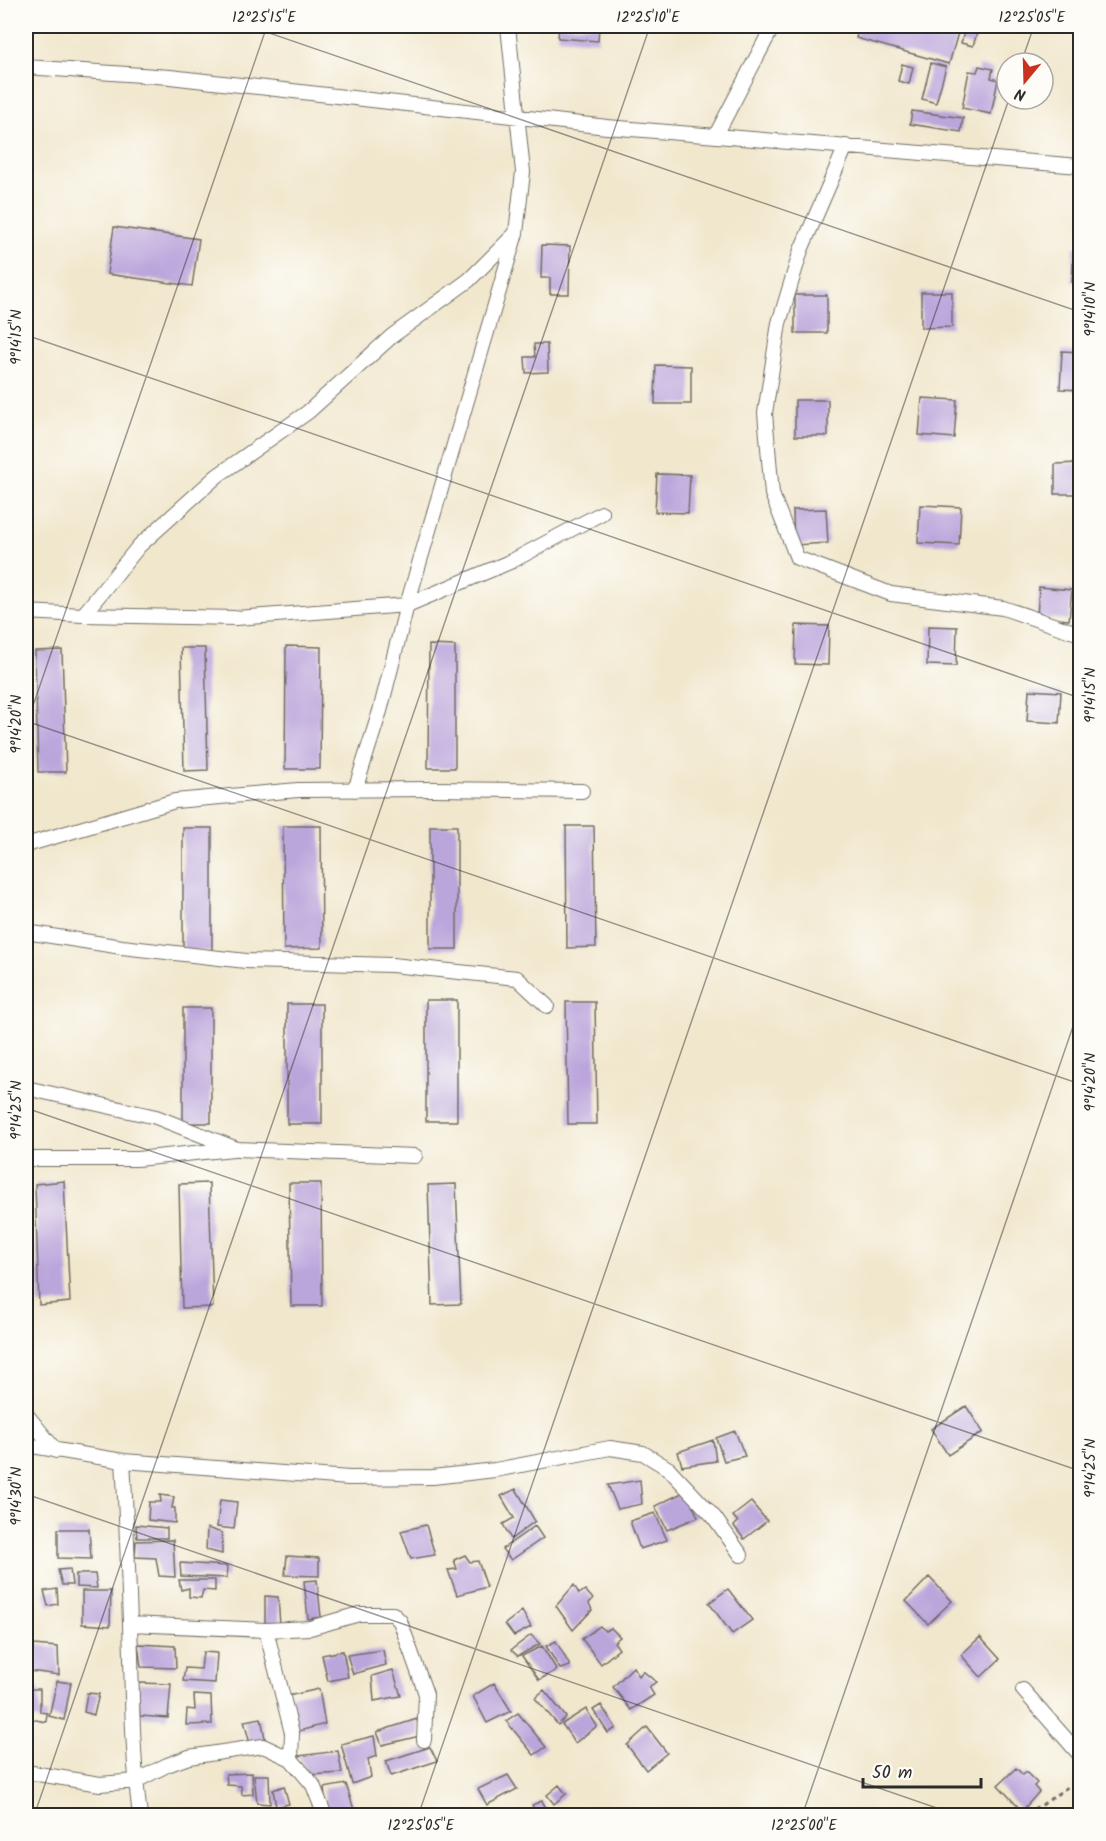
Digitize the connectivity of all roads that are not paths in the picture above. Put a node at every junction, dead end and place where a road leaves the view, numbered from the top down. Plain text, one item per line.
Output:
1 (508, 26) edge
2 (773, 26) edge
3 (26, 67) edge
4 (518, 116) junction
5 (716, 135) junction
6 (846, 146) junction
7 (1080, 166) edge
8 (516, 233) junction
9 (602, 513) dead end
10 (407, 605) junction
11 (26, 612) edge
12 (83, 615) junction
13 (1080, 634) edge
14 (355, 790) junction
15 (582, 791) dead end
16 (26, 845) edge
17 (26, 932) edge
18 (547, 1006) dead end
19 (26, 1088) edge
20 (237, 1149) junction
21 (415, 1156) dead end
22 (26, 1159) edge
23 (26, 1414) edge
24 (26, 1445) edge
25 (57, 1451) junction
26 (123, 1461) junction
27 (741, 1556) dead end
28 (130, 1624) junction
29 (267, 1630) junction
30 (1023, 1690) dead end
31 (424, 1740) dead end
32 (1080, 1755) edge
33 (291, 1759) junction
34 (26, 1772) edge
35 (135, 1781) junction
36 (140, 1815) edge
37 (325, 1815) edge

1 - 4 street
2 - 5 street
3 - 4 street
4 - 5 street
4 - 8 street
5 - 6 street
6 - 7 street
6 - 13 street
8 - 10 street
8 - 12 street
9 - 10 street
10 - 12 street
10 - 14 street
11 - 12 street
14 - 15 street
14 - 16 street
17 - 18 street
19 - 20 street
20 - 21 street
20 - 22 street
23 - 25 street
24 - 25 street
25 - 26 street
26 - 27 street
26 - 28 street
28 - 29 street
28 - 35 street
29 - 31 street
29 - 33 street
30 - 32 street
33 - 35 street
33 - 37 street
34 - 35 street
35 - 36 street

